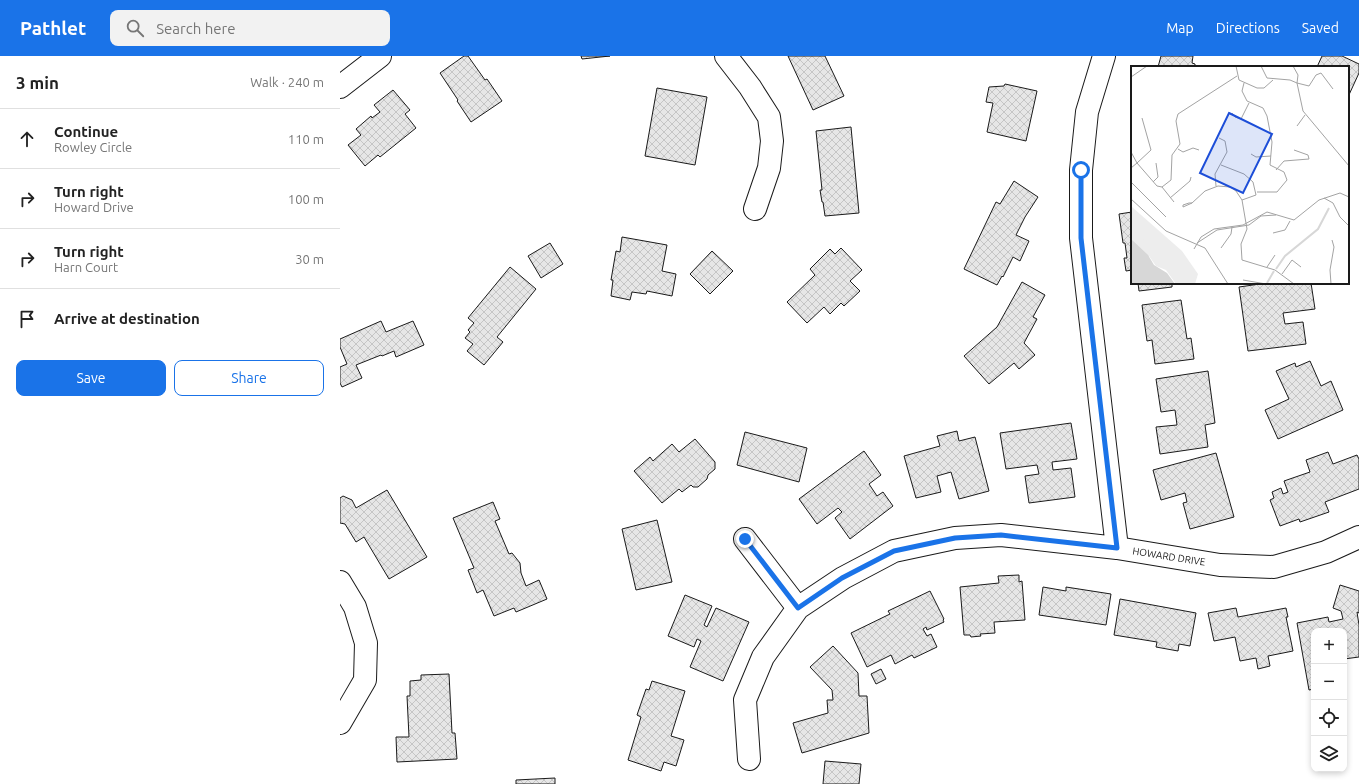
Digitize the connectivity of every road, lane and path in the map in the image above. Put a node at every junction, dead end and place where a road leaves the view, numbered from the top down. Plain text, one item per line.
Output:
1 (380, 56) edge
2 (726, 56) edge
3 (1104, 56) edge
4 (340, 88) edge
5 (755, 209) dead end
6 (1359, 537) edge
7 (745, 539) dead end
8 (1117, 548) junction
9 (340, 582) edge
10 (798, 608) junction
11 (340, 723) edge
12 (749, 759) dead end

1 - 4 street
2 - 5 street
3 - 8 street
6 - 8 street, HOWARD DRIVE
7 - 10 street
8 - 10 street, HOWARD DRIVE
9 - 11 street
10 - 12 street, HOWARD DRIVE

